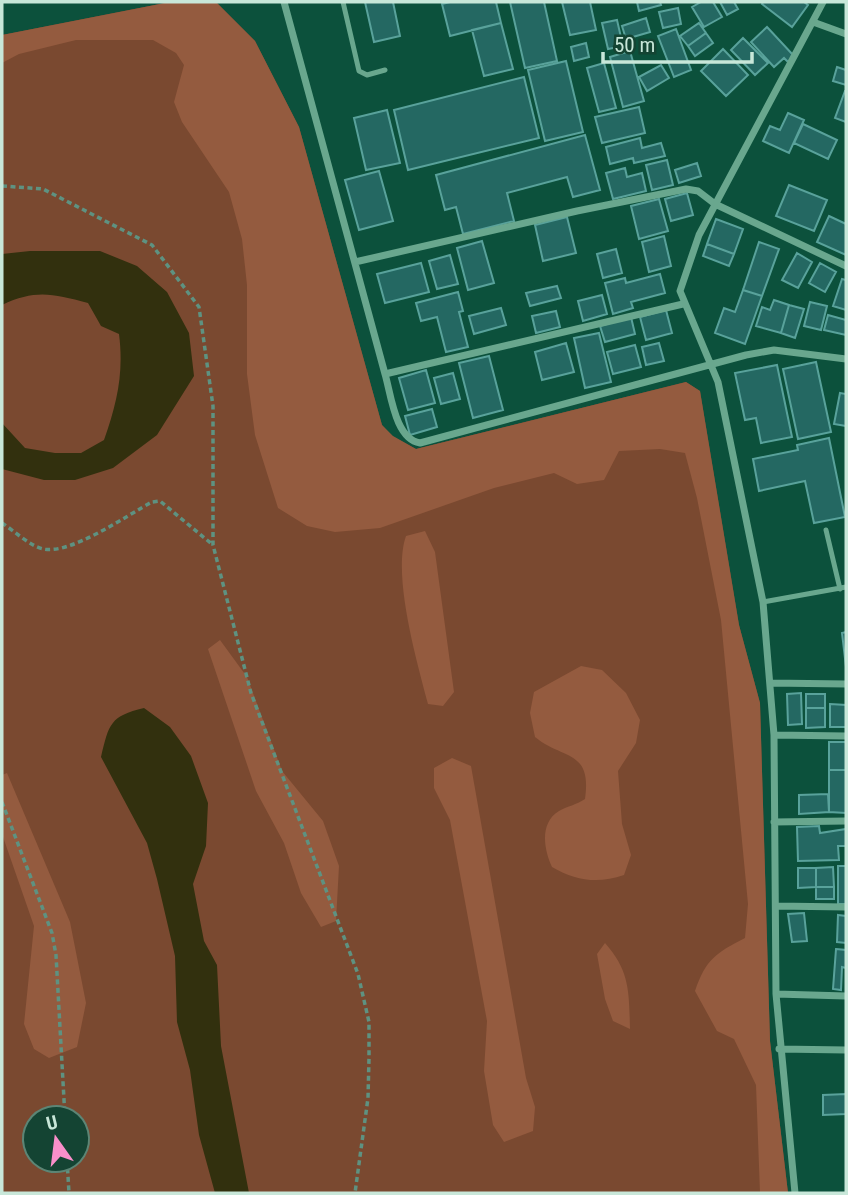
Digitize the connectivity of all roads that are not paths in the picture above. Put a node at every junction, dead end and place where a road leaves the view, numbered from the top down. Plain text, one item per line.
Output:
1 (284, 2) edge
2 (343, 2) edge
3 (823, 2) edge
4 (813, 22) junction
5 (846, 34) edge
6 (385, 69) dead end
7 (715, 204) junction
8 (355, 262) junction
9 (846, 266) edge
10 (683, 304) junction
11 (846, 359) edge
12 (713, 365) junction
13 (385, 374) junction
14 (826, 530) dead end
15 (843, 588) edge
16 (763, 602) junction
17 (770, 683) junction
18 (846, 684) edge
19 (774, 735) junction
20 (846, 736) edge
21 (846, 821) edge
22 (775, 822) junction
23 (776, 906) junction
24 (846, 907) edge
25 (776, 994) junction
26 (846, 996) edge
27 (779, 1049) junction
28 (846, 1050) edge
29 (795, 1193) edge

1 - 8 street
2 - 6 lane
3 - 4 street
4 - 5 street
4 - 7 street
7 - 8 street
7 - 9 street
7 - 10 street
8 - 13 street
10 - 12 street
10 - 13 street
11 - 12 street
12 - 13 street
12 - 16 street
14 - 15 lane
15 - 16 lane
16 - 17 street
17 - 18 street
17 - 19 street
19 - 20 street
19 - 22 street
21 - 22 street
22 - 23 street
23 - 24 street
23 - 25 street
25 - 26 street
25 - 27 street
27 - 28 street
27 - 29 street

